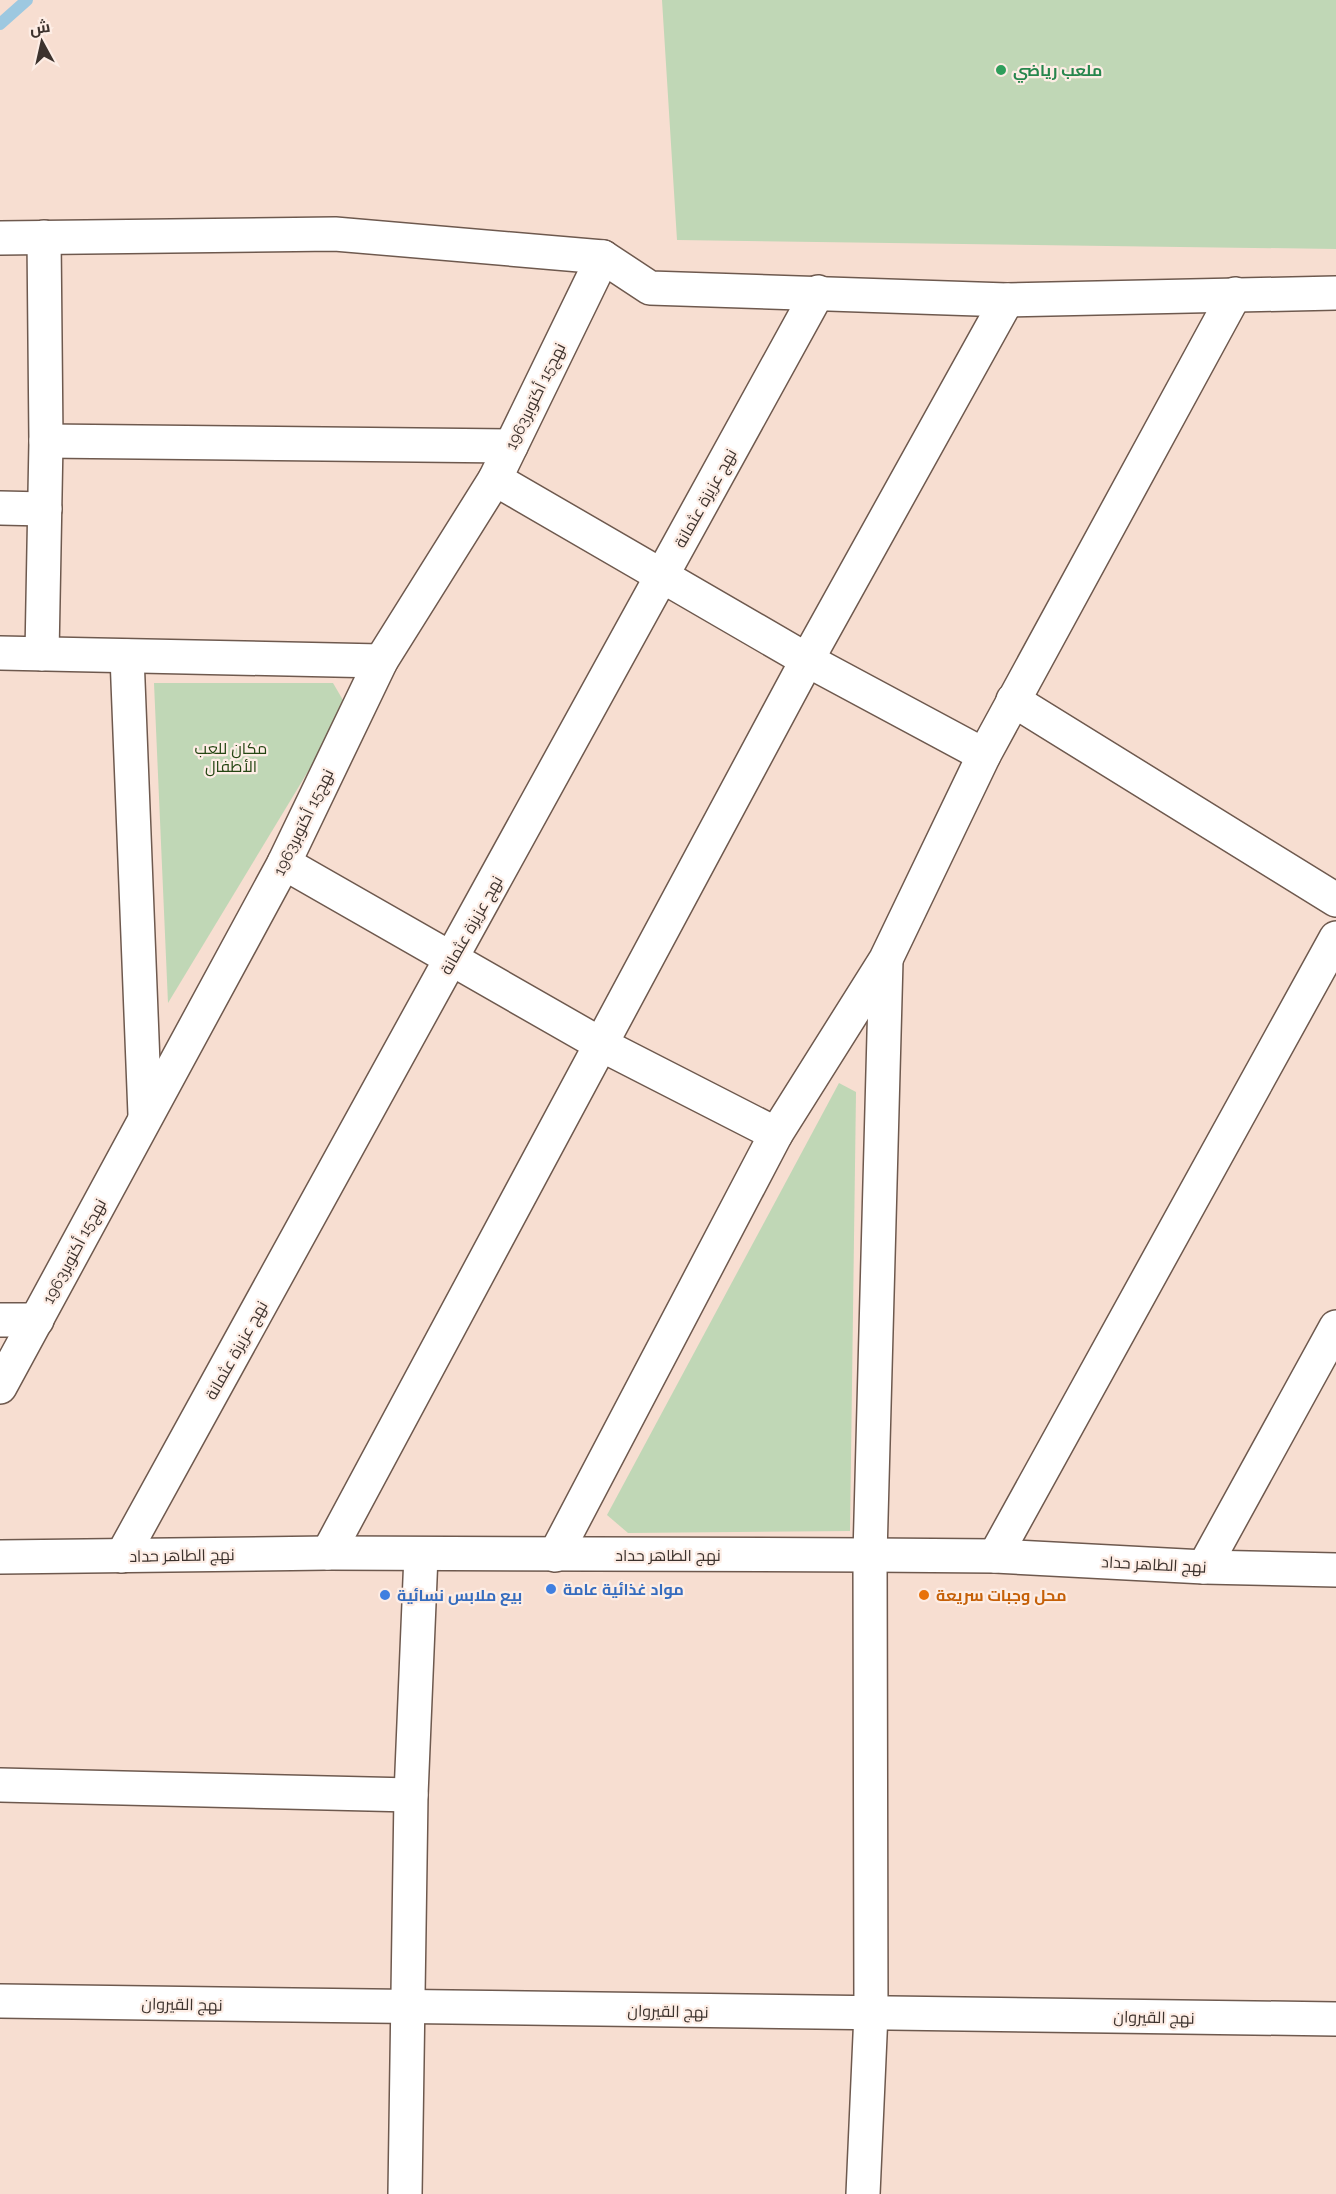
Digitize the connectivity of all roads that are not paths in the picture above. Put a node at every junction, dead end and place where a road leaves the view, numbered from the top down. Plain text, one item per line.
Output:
1 (44, 237) junction
2 (0, 238) edge
3 (603, 257) junction
4 (818, 292) junction
5 (1336, 293) edge
6 (1235, 294) junction
7 (1007, 300) junction
8 (46, 441) junction
9 (511, 446) junction
10 (495, 479) junction
11 (0, 508) edge
12 (45, 509) junction
13 (661, 577) junction
14 (0, 653) edge
15 (42, 654) junction
16 (128, 656) junction
17 (807, 660) junction
18 (381, 661) junction
19 (1013, 700) junction
20 (984, 755) junction
21 (284, 863) junction
22 (1336, 900) edge
23 (1336, 938) edge
24 (453, 958) junction
25 (886, 959) junction
26 (602, 1045) junction
27 (145, 1117) junction
28 (776, 1134) junction
29 (0, 1320) edge
30 (37, 1320) junction
31 (1336, 1327) edge
32 (0, 1387) edge
33 (328, 1553) junction
34 (421, 1555) junction
35 (555, 1555) junction
36 (870, 1555) junction
37 (122, 1556) junction
38 (0, 1557) edge
39 (995, 1557) junction
40 (1204, 1567) junction
41 (1336, 1570) edge
42 (0, 1785) edge
43 (411, 1795) junction
44 (0, 2001) edge
45 (406, 2007) junction
46 (871, 2013) junction
47 (1336, 2019) edge
48 (405, 2194) edge
49 (862, 2194) edge

1 - 2 street
1 - 3 street
1 - 8 street
3 - 4 street
3 - 9 street, نهج15 أكتوبر1963
4 - 7 street
4 - 13 street, نهج عزيزة عثمانة
5 - 6 street
6 - 7 street
6 - 19 street
7 - 17 street
8 - 9 street
8 - 12 street
9 - 10 street, نهج15 أكتوبر1963
10 - 13 street
10 - 18 street, نهج15 أكتوبر1963
11 - 12 street
12 - 15 street
13 - 17 street
13 - 24 street, نهج عزيزة عثمانة
14 - 15 street
15 - 16 street
16 - 18 street
16 - 27 street
17 - 20 street
17 - 26 street
18 - 21 street, نهج15 أكتوبر1963
19 - 20 street
19 - 22 street
20 - 25 street
21 - 24 street
21 - 27 street, نهج15 أكتوبر1963
23 - 39 street
24 - 26 street
24 - 37 street, نهج عزيزة عثمانة
25 - 28 street
25 - 36 street
26 - 28 street
26 - 33 street
27 - 30 street, نهج15 أكتوبر1963
28 - 35 street
29 - 30 street
30 - 32 street, نهج15 أكتوبر1963
31 - 40 street
33 - 34 street, نهج الطاهر حداد
33 - 37 street, نهج الطاهر حداد
34 - 35 street, نهج الطاهر حداد
34 - 43 street
35 - 36 street, نهج الطاهر حداد
36 - 39 street, نهج الطاهر حداد
36 - 46 street
37 - 38 street, نهج الطاهر حداد
39 - 40 street, نهج الطاهر حداد
40 - 41 street, نهج الطاهر حداد
42 - 43 street
43 - 45 street
44 - 45 street, نهج القيروان
45 - 46 street, نهج القيروان
45 - 48 street
46 - 47 street, نهج القيروان
46 - 49 street

